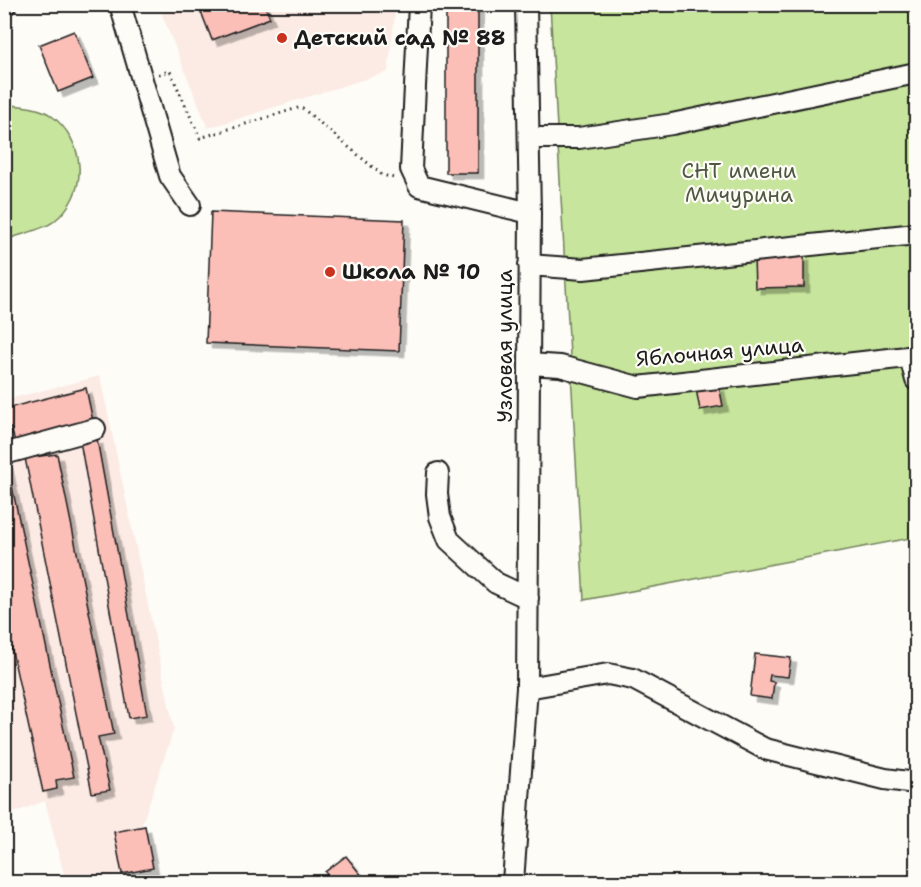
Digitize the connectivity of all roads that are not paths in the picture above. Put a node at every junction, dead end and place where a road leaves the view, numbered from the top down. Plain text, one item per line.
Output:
1 (120, 4) edge
2 (419, 4) edge
3 (526, 4) edge
4 (916, 73) edge
5 (529, 138) junction
6 (190, 206) dead end
7 (530, 213) junction
8 (916, 234) edge
9 (529, 265) junction
10 (913, 356) edge
11 (529, 364) junction
12 (916, 380) edge
13 (95, 429) dead end
14 (4, 454) edge
15 (438, 473) dead end
16 (528, 598) junction
17 (527, 688) junction
18 (916, 783) edge
19 (513, 882) edge

1 - 6 street
2 - 7 street
3 - 5 street, Узловая улица
4 - 5 street
5 - 7 street, Узловая улица
7 - 9 street, Узловая улица
8 - 9 street
9 - 11 street, Узловая улица
10 - 11 street, Яблочная улица
10 - 12 street
11 - 16 street, Узловая улица
13 - 14 street
15 - 16 street
16 - 17 street, Узловая улица
17 - 18 street
17 - 19 street, Узловая улица

